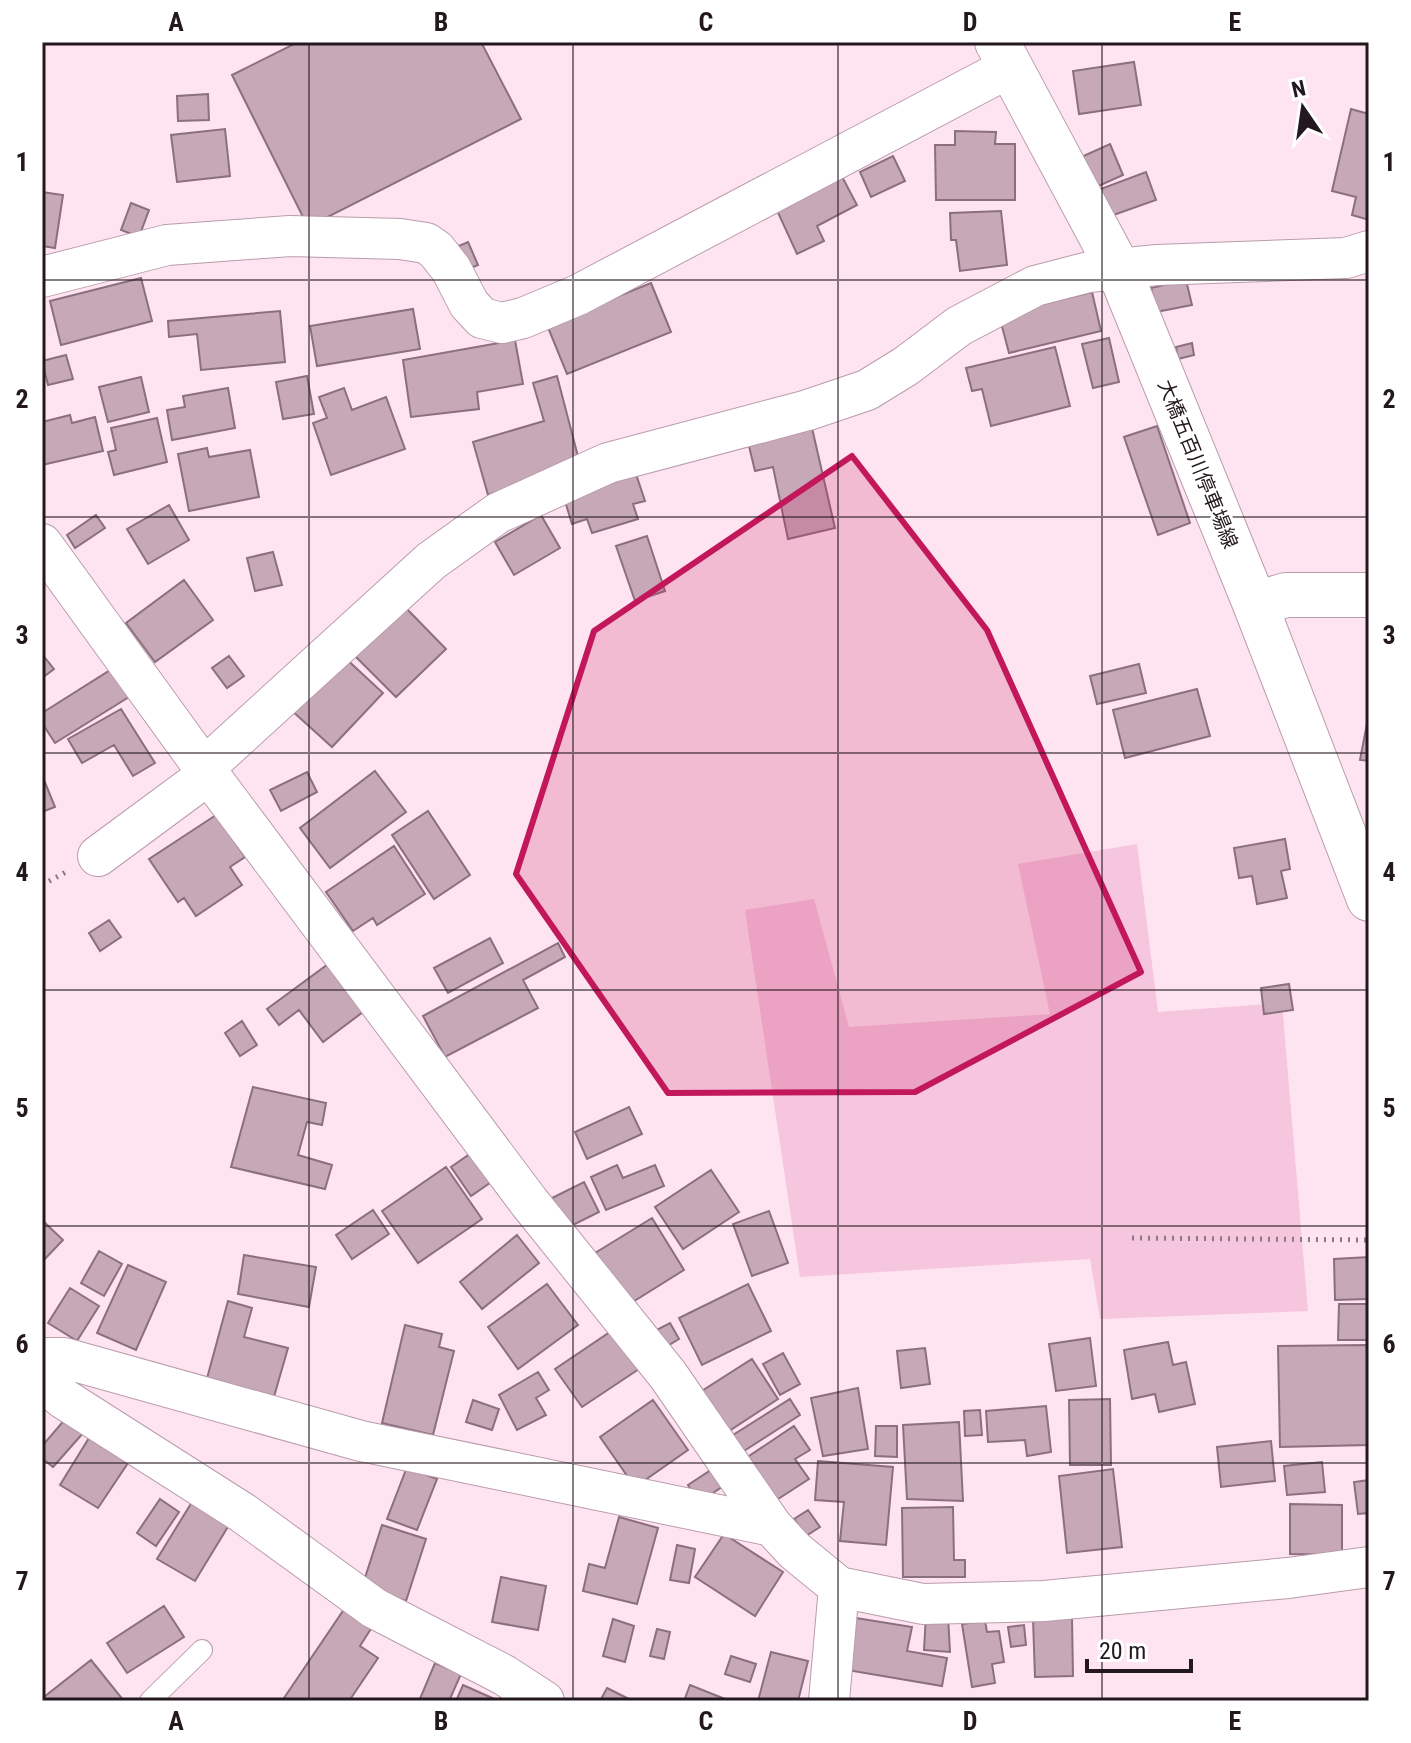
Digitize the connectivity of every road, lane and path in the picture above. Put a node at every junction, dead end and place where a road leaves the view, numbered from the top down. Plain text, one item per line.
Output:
1 (1003, 55) edge
2 (1369, 251) edge
3 (1119, 270) junction
4 (42, 277) edge
5 (42, 544) edge
6 (1369, 595) edge
7 (1255, 604) junction
8 (206, 771) junction
9 (98, 856) dead end
10 (1369, 899) edge
11 (1132, 1238) dead end
12 (1369, 1240) edge
13 (42, 1358) edge
14 (42, 1381) edge
15 (772, 1526) junction
16 (1369, 1567) edge
17 (839, 1587) junction
18 (202, 1650) dead end
19 (150, 1701) edge
20 (544, 1701) edge
21 (829, 1701) edge

1 - 3 main road, 大橋五百川停車場線
1 - 4 street
2 - 3 street
3 - 7 main road, 大橋五百川停車場線
3 - 8 street
5 - 8 street
6 - 7 main road
7 - 10 main road, 大橋五百川停車場線
8 - 9 street
8 - 15 street
11 - 12 path
13 - 15 street
14 - 20 street
15 - 17 street
16 - 17 street
17 - 21 street
18 - 19 lane

